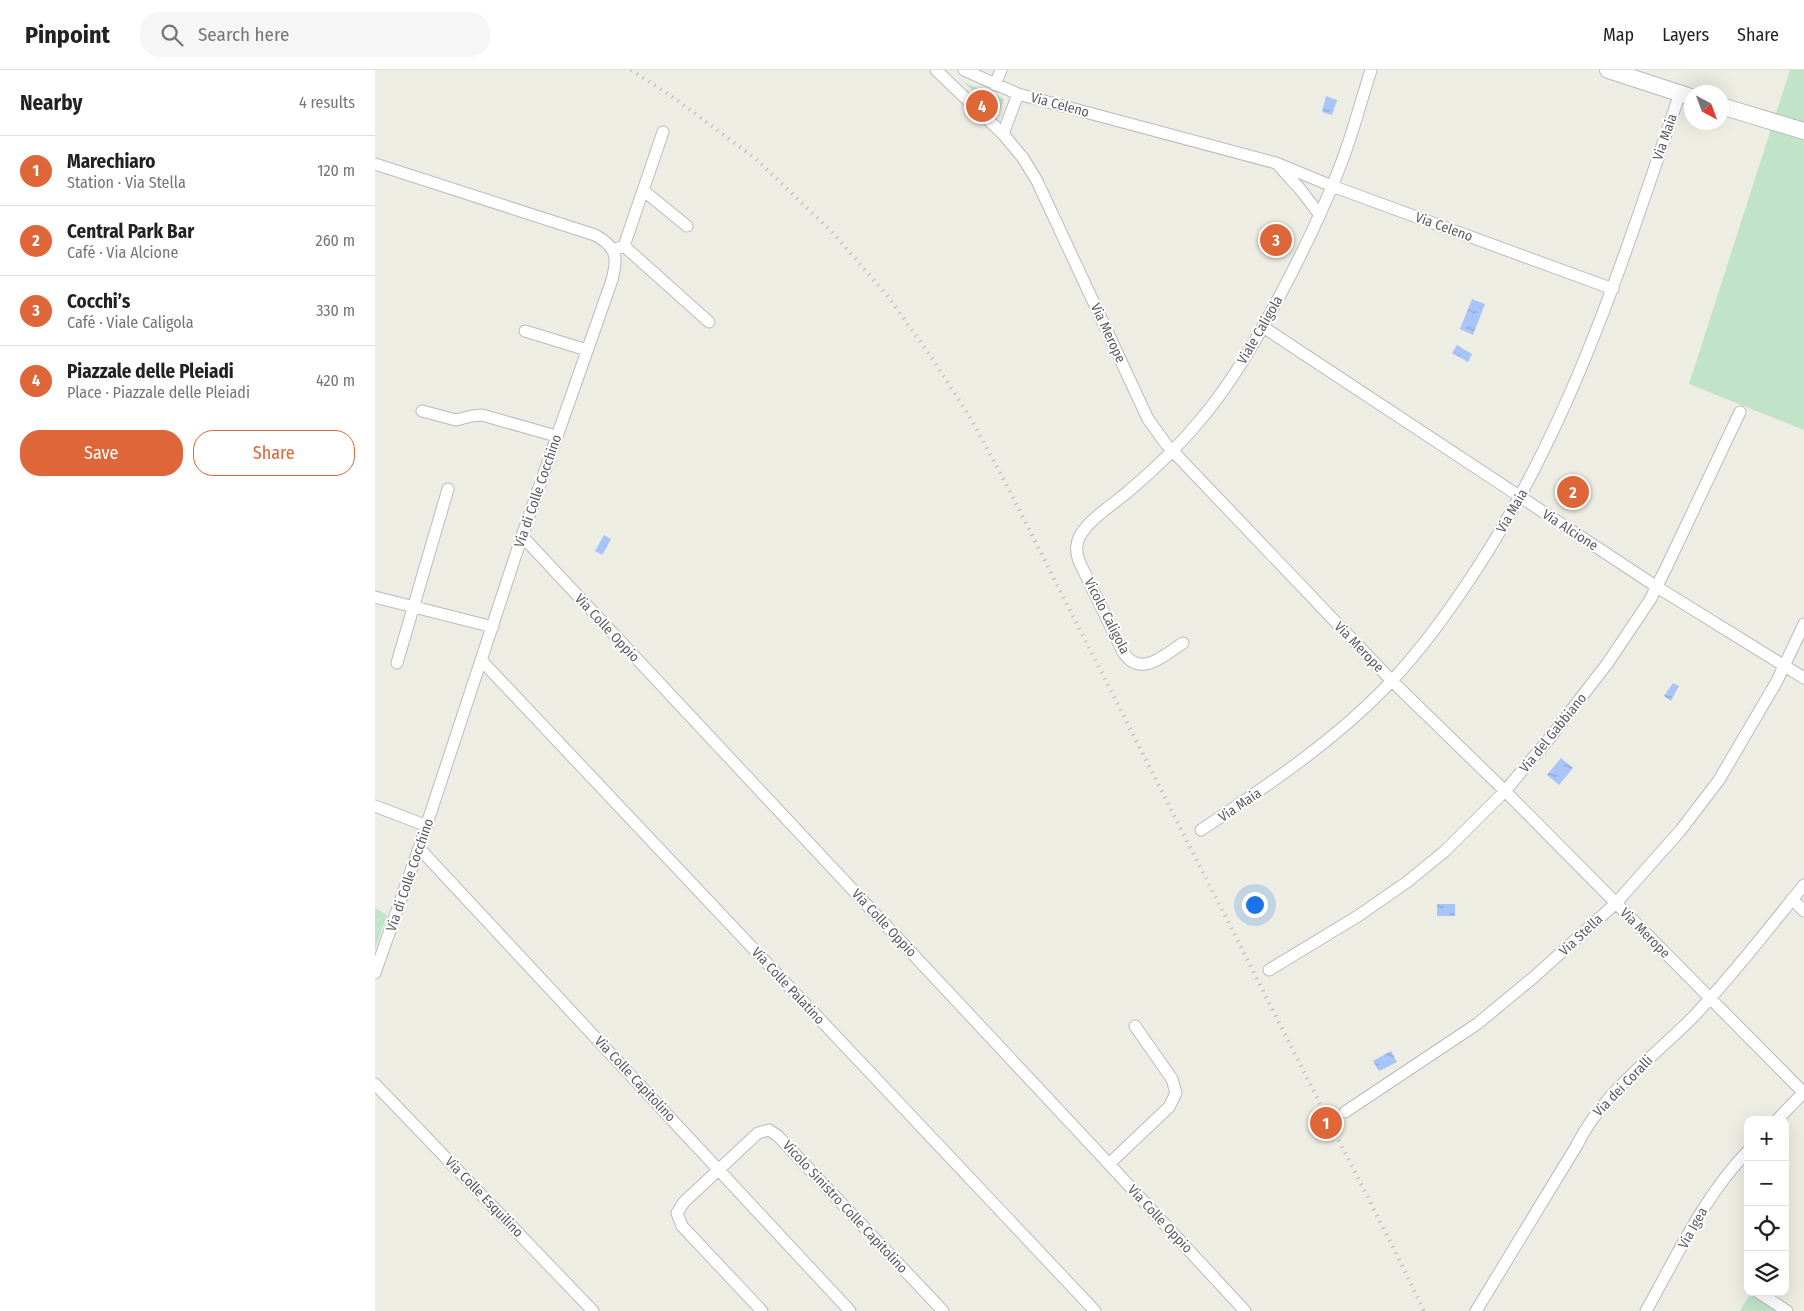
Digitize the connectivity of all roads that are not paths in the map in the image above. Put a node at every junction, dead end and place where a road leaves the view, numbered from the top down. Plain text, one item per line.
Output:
1 (936, 70) edge
2 (964, 70) edge
3 (1001, 70) edge
4 (1371, 70) edge
5 (1608, 70) edge
6 (995, 85) junction
7 (1018, 94) junction
8 (1684, 94) edge
9 (1684, 100) edge
10 (1729, 108) edge
11 (1804, 131) edge
12 (663, 132) dead end
13 (1003, 134) junction
14 (1276, 163) junction
15 (375, 164) edge
16 (1332, 186) junction
17 (644, 191) junction
18 (1320, 214) junction
19 (687, 226) dead end
20 (619, 248) junction
21 (1613, 288) junction
22 (709, 322) dead end
23 (1263, 328) junction
24 (525, 331) dead end
25 (587, 350) junction
26 (422, 411) dead end
27 (1740, 412) dead end
28 (557, 436) junction
29 (1172, 451) junction
30 (448, 489) dead end
31 (1520, 498) junction
32 (521, 536) junction
33 (1077, 542) joint
34 (1657, 587) junction
35 (375, 597) edge
36 (413, 608) junction
37 (1804, 624) edge
38 (493, 627) junction
39 (1183, 643) dead end
40 (482, 661) junction
41 (397, 663) dead end
42 (1784, 666) junction
43 (1804, 678) edge
44 (1392, 681) junction
45 (1505, 791) junction
46 (375, 806) edge
47 (427, 826) junction
48 (1201, 830) dead end
49 (419, 848) junction
50 (1804, 885) edge
51 (1793, 899) junction
52 (1616, 903) junction
53 (1804, 911) edge
54 (1269, 970) dead end
55 (375, 973) edge
56 (1710, 998) junction
57 (1135, 1026) dead end
58 (375, 1084) edge
59 (1804, 1093) edge
60 (1345, 1112) dead end
61 (1781, 1116) edge
62 (1744, 1155) edge
63 (1109, 1164) junction
64 (719, 1170) junction
65 (1764, 1296) edge
66 (593, 1311) edge
67 (762, 1311) edge
68 (850, 1311) edge
69 (943, 1311) edge
70 (1095, 1311) edge
71 (1245, 1311) edge
72 (1476, 1311) edge
73 (1646, 1311) edge
74 (1787, 1311) edge

1 - 13 street, Via Merope
2 - 6 street, Via Celeno
3 - 6 street
4 - 16 street, Viale Caligola
5 - 8 main road
6 - 7 street, Via Celeno
7 - 13 street
7 - 14 street, Via Celeno
9 - 21 street, Via Maia
10 - 11 main road
12 - 17 street
13 - 29 street, Via Merope
14 - 16 street, Via Celeno
14 - 18 street
15 - 20 street
16 - 18 street, Viale Caligola
16 - 21 street, Via Celeno
17 - 19 street
17 - 20 street
18 - 23 street, Viale Caligola
20 - 22 street
20 - 25 street, Via di Colle Cocchino
21 - 31 street, Via Maia
23 - 29 street, Viale Caligola
23 - 31 street, Via Alcione
24 - 25 street
25 - 28 street, Via di Colle Cocchino
26 - 28 street
27 - 34 street, Via del Gabbiano
28 - 32 street, Via di Colle Cocchino
29 - 33 street, Viale Caligola
29 - 44 street, Via Merope
30 - 36 street
31 - 34 street, Via Alcione
31 - 44 street, Via Maia
32 - 38 street, Via di Colle Cocchino
32 - 63 street, Via Colle Oppio
33 - 39 street, Vicolo Caligola
34 - 42 street, Via Alcione
34 - 45 street, Via del Gabbiano
35 - 36 street
36 - 38 street
36 - 41 street
37 - 42 street, Via Stella
38 - 40 street, Via di Colle Cocchino
40 - 47 street, Via di Colle Cocchino
40 - 70 street, Via Colle Palatino
42 - 43 street, Via Alcione
42 - 52 street, Via Stella
44 - 45 street, Via Merope
44 - 48 street, Via Maia
45 - 52 street, Via Merope
45 - 54 street, Via del Gabbiano
46 - 47 street
47 - 49 street, Via di Colle Cocchino
49 - 55 street, Via di Colle Cocchino
49 - 64 street, Via Colle Capitolino
50 - 51 street, Via dei Coralli
51 - 53 street
51 - 56 street, Via dei Coralli
52 - 56 street, Via Merope
52 - 60 street, Via Stella
56 - 59 street, Via Merope
56 - 72 street, Via dei Coralli
57 - 63 street
58 - 66 street, Via Colle Esquilino
59 - 61 street
62 - 73 street, Via Igea
63 - 71 street, Via Colle Oppio
64 - 67 street
64 - 68 street, Via Colle Capitolino
64 - 69 street, Vicolo Sinistro Colle Capitolino
65 - 74 street

